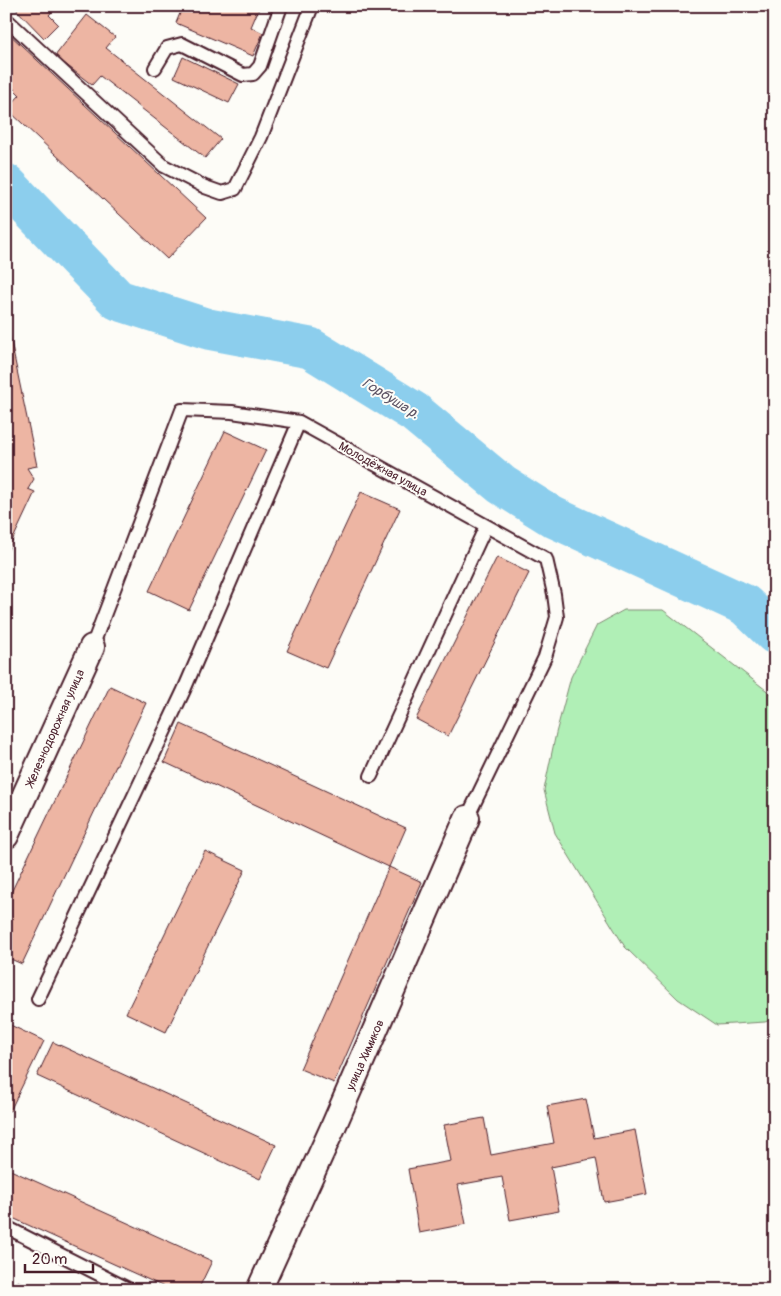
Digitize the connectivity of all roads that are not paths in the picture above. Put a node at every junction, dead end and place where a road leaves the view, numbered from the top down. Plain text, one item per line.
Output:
1 (281, 6) edge
2 (312, 6) edge
3 (6, 19) edge
4 (155, 68) dead end
5 (299, 422) junction
6 (486, 526) junction
7 (92, 647) joint
8 (371, 776) dead end
9 (467, 818) joint
10 (6, 836) edge
11 (38, 999) dead end
12 (6, 1227) edge
13 (130, 1290) edge
14 (259, 1290) edge

1 - 4 lane
2 - 3 lane
5 - 6 lane, Молодёжная улица
5 - 7 lane, Молодёжная улица
5 - 11 lane
6 - 8 lane
6 - 9 lane, Молодёжная улица
7 - 10 street, Железнодорожная улица
9 - 14 street, улица Химиков
12 - 13 lane

